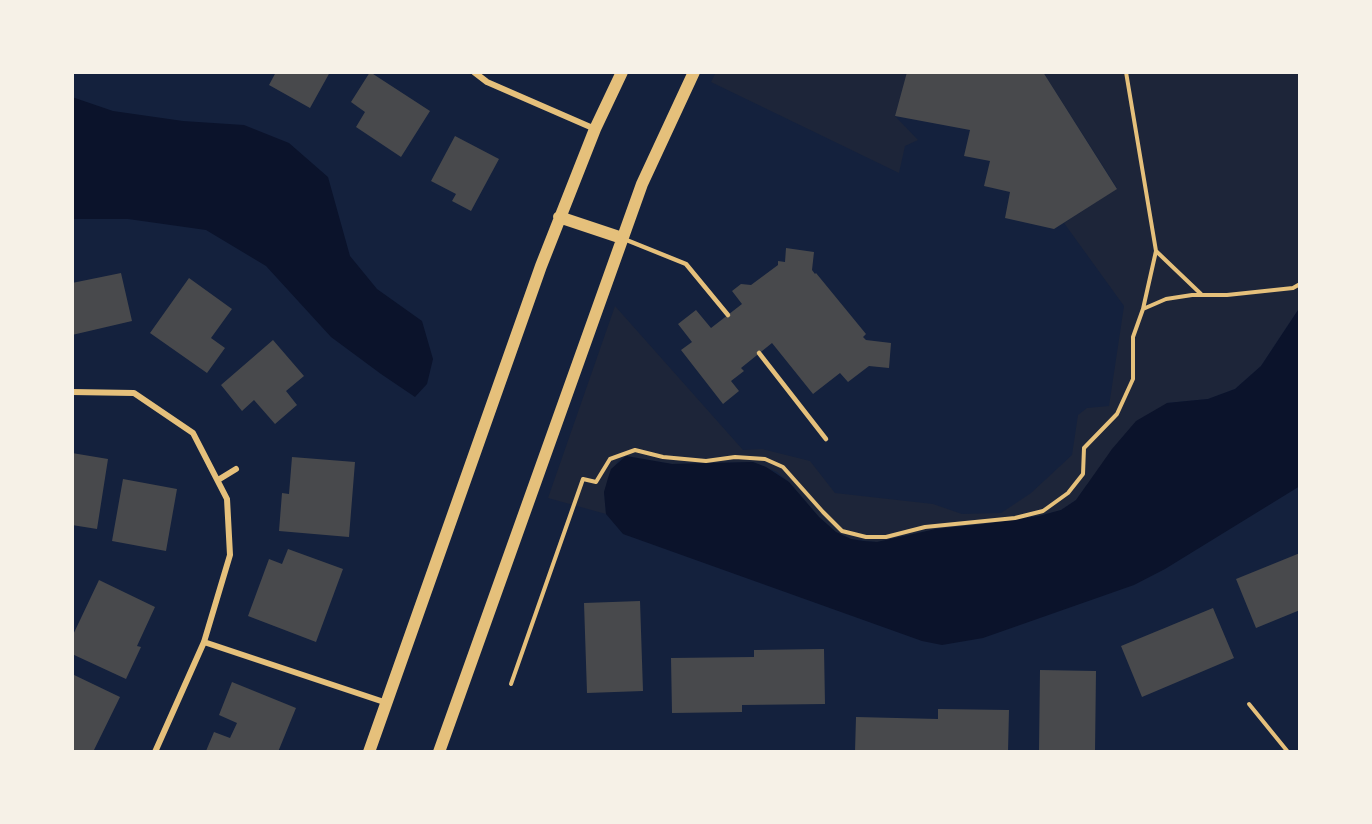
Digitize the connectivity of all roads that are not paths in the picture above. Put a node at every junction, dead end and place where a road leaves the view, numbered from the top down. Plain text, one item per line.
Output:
1 (474, 72) edge
2 (622, 72) edge
3 (694, 72) edge
4 (595, 129) junction
5 (559, 217) junction
6 (622, 238) junction
7 (728, 315) dead end
8 (759, 353) dead end
9 (72, 392) edge
10 (826, 439) dead end
11 (236, 469) dead end
12 (218, 480) junction
13 (204, 642) junction
14 (387, 703) junction
15 (155, 752) edge
16 (369, 752) edge
17 (439, 752) edge

1 - 4 street
2 - 4 main road
3 - 6 main road
4 - 5 main road
5 - 6 main road
5 - 14 main road
6 - 7 lane
6 - 17 main road
8 - 10 lane
9 - 12 street
11 - 12 street
12 - 13 street
13 - 14 street
13 - 15 street
14 - 16 main road

